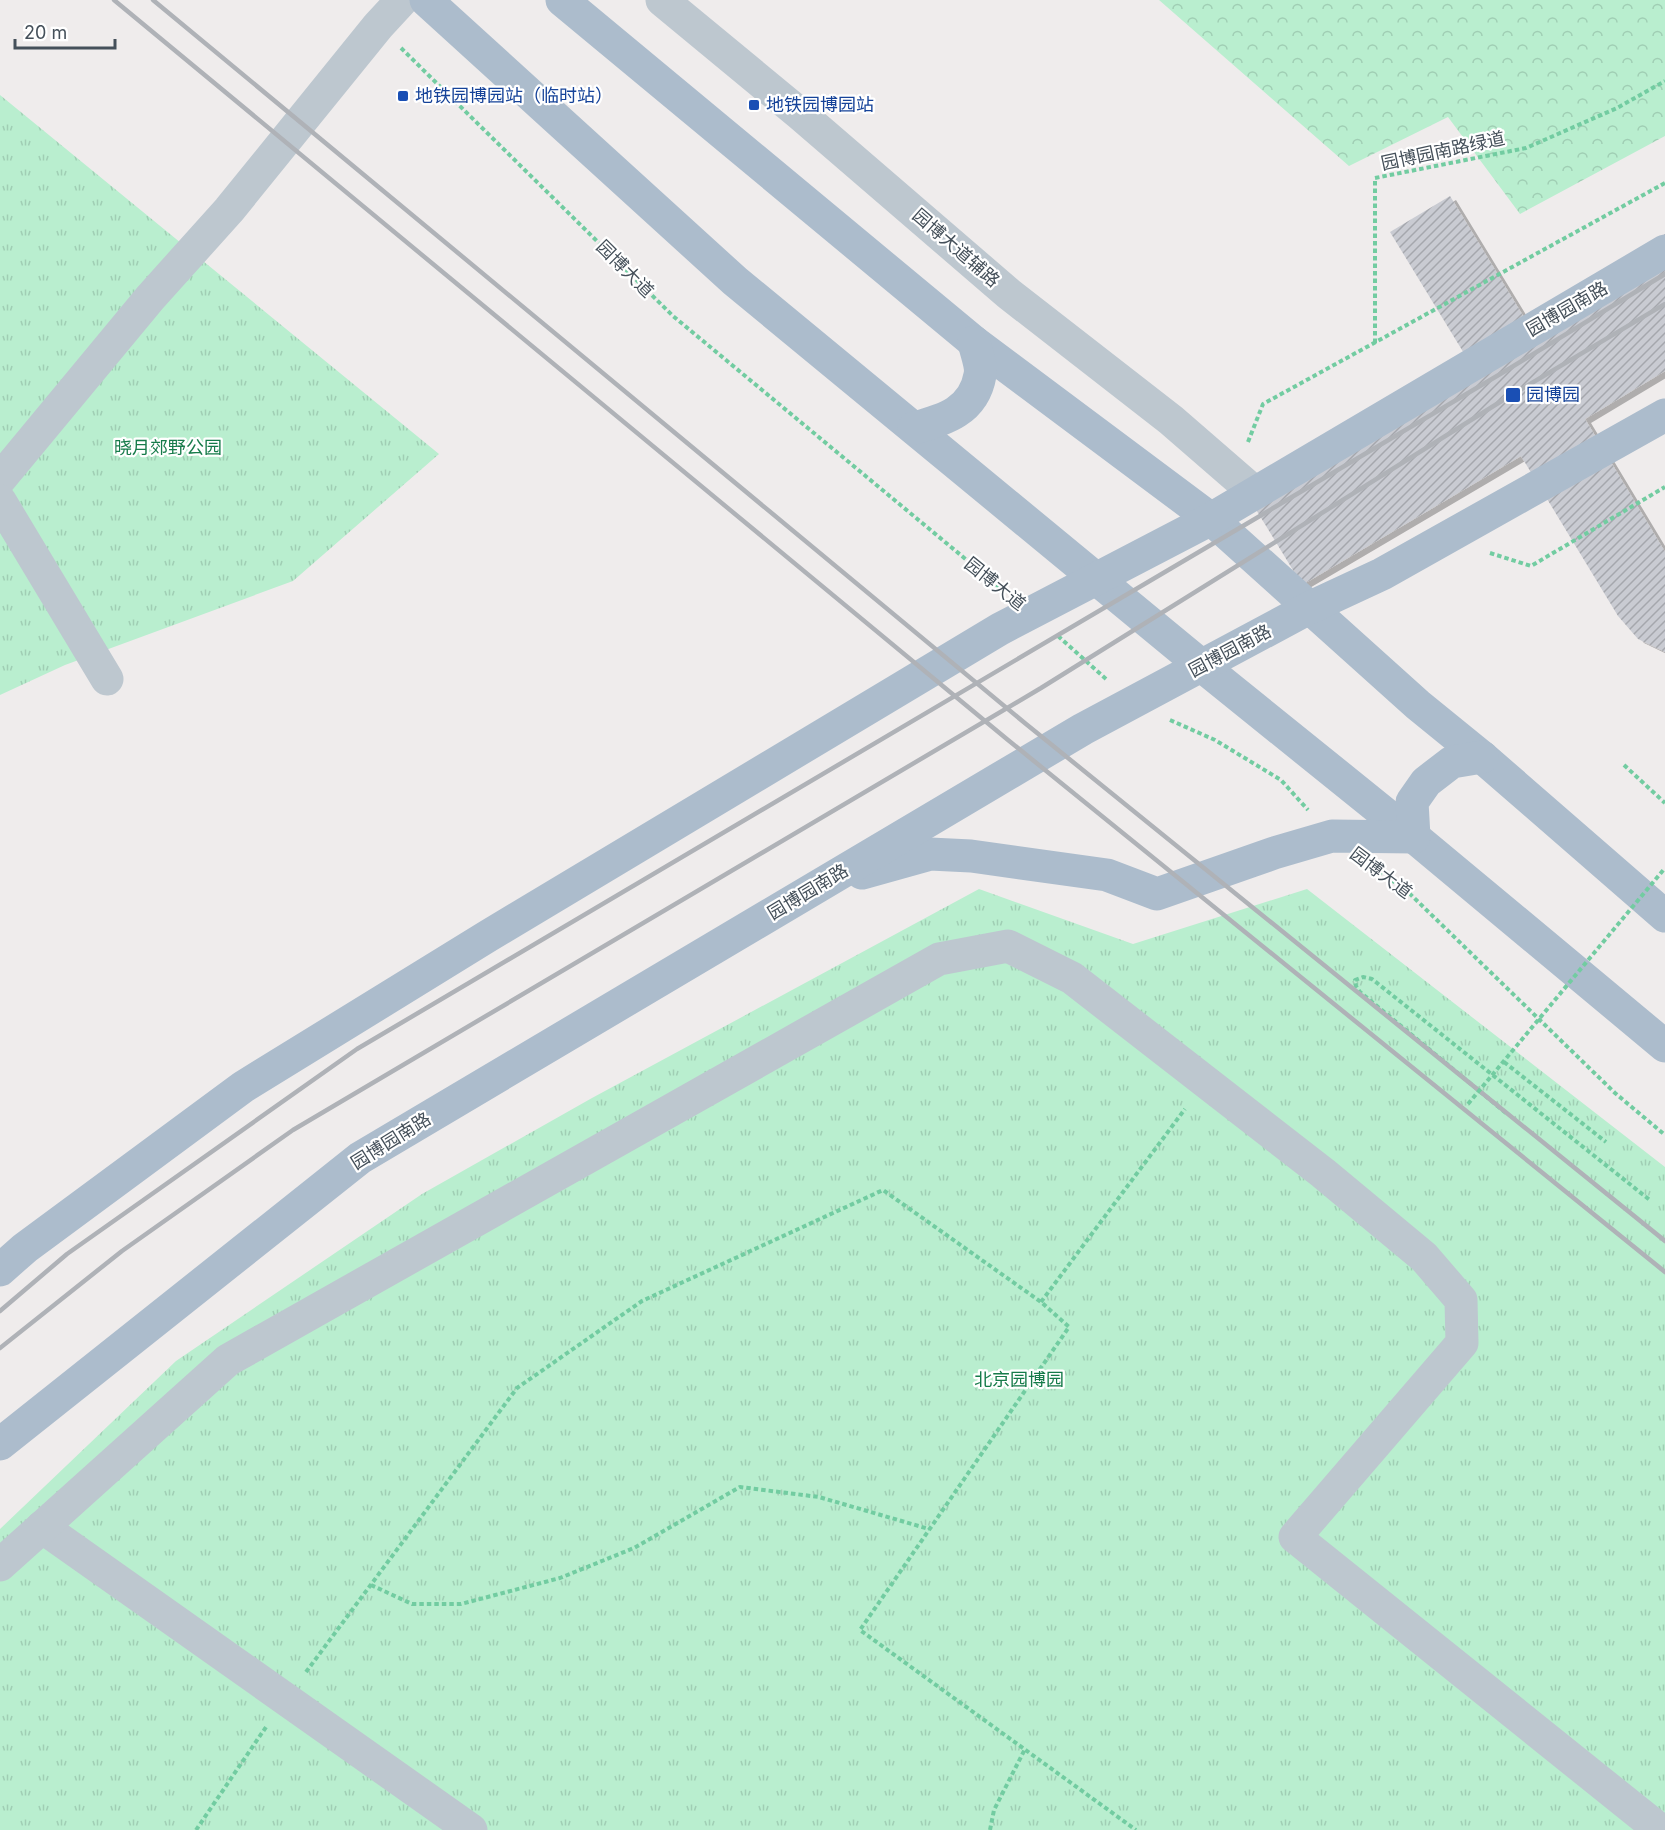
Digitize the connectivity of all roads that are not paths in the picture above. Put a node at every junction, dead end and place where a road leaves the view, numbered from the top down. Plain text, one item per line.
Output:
1 (402, 0) edge
2 (426, 0) edge
3 (562, 0) edge
4 (662, 0) edge
5 (1665, 251) edge
6 (974, 342) junction
7 (1665, 415) edge
8 (914, 428) junction
9 (0, 479) edge
10 (1254, 492) junction
11 (0, 501) edge
12 (1211, 519) junction
13 (1095, 579) junction
14 (1311, 607) junction
15 (1202, 666) junction
16 (107, 679) dead end
17 (1482, 757) junction
18 (1414, 837) junction
19 (822, 884) junction
20 (1665, 916) edge
21 (1665, 1046) edge
22 (0, 1270) edge
23 (0, 1444) edge
24 (42, 1527) junction
25 (0, 1565) edge
26 (471, 1830) edge
27 (1660, 1830) edge

1 - 9 street
2 - 8 main road
3 - 6 main road
4 - 10 street, 园博大道辅路
5 - 10 main road, 园博园南路
6 - 8 main road
6 - 12 main road
7 - 14 main road, 园博园南路
8 - 13 main road
10 - 12 main road, 园博园南路
11 - 16 street
12 - 13 main road, 园博园南路
12 - 14 main road
13 - 15 main road
13 - 22 main road, 园博园南路
14 - 15 main road, 园博园南路
14 - 17 main road
15 - 18 main road
15 - 19 main road, 园博园南路
17 - 18 main road
17 - 20 main road
18 - 19 main road
18 - 21 main road
19 - 23 main road, 园博园南路
24 - 25 street
24 - 26 street
24 - 27 street

